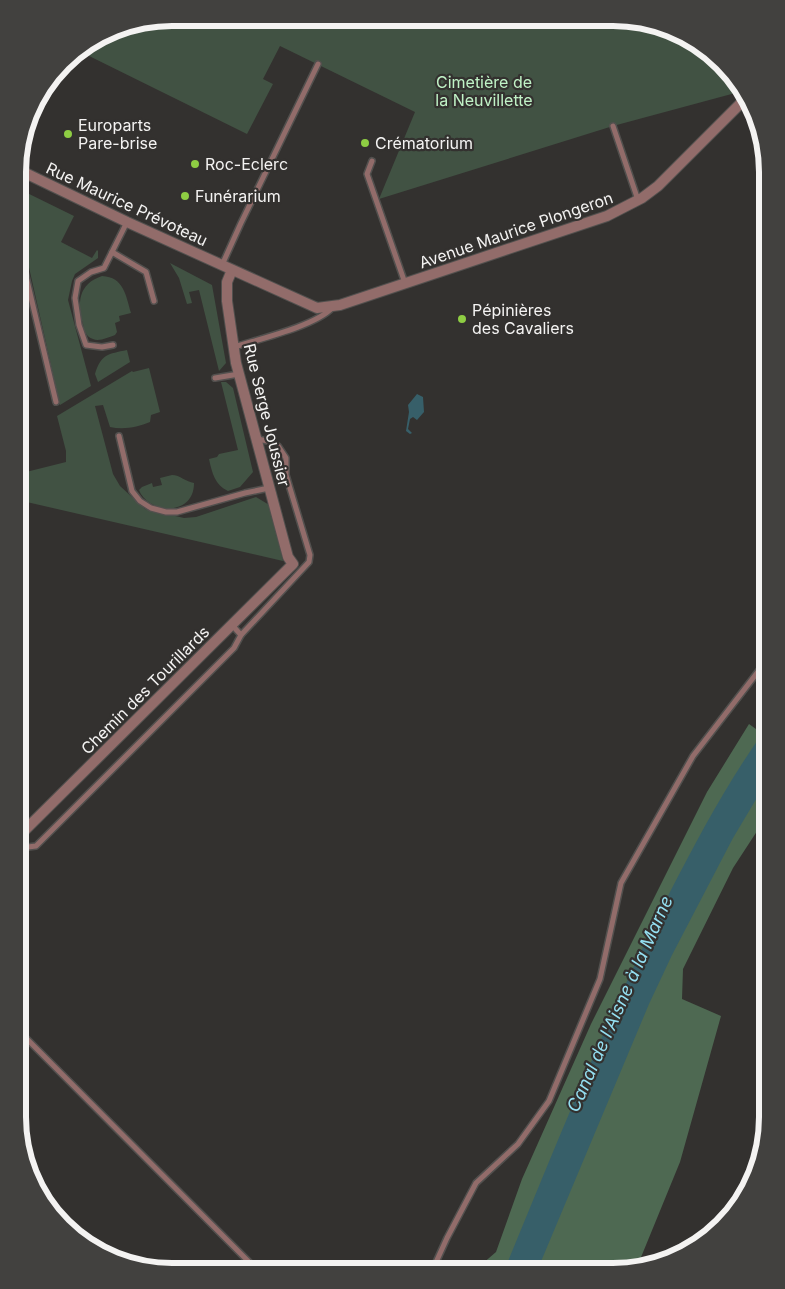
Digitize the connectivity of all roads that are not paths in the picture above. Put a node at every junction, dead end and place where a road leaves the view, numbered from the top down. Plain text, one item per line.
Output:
1 (318, 64) dead end
2 (741, 103) edge
3 (613, 126) dead end
4 (372, 162) dead end
5 (26, 173) edge
6 (638, 200) junction
7 (127, 222) junction
8 (112, 252) junction
9 (227, 268) junction
10 (26, 276) edge
11 (405, 284) junction
12 (154, 300) dead end
13 (334, 306) junction
14 (317, 308) joint
15 (113, 345) dead end
16 (234, 347) junction
17 (239, 374) junction
18 (216, 378) dead end
19 (56, 402) dead end
20 (119, 436) dead end
21 (256, 439) junction
22 (269, 488) junction
23 (293, 564) joint
24 (232, 625) junction
25 (241, 635) junction
26 (758, 671) edge
27 (26, 829) edge
28 (26, 846) edge
29 (26, 1038) edge
30 (250, 1263) edge
31 (436, 1263) edge

1 - 9 lane, Rue Maurice Prévoteau
2 - 6 street, Avenue Maurice Plongeron
3 - 6 lane
4 - 11 lane, Avenue Maurice Plongeron
5 - 7 street, Rue Maurice Prévoteau
6 - 11 street, Avenue Maurice Plongeron
7 - 8 lane
7 - 9 street, Rue Maurice Prévoteau
8 - 12 lane
8 - 15 lane
9 - 14 street, Rue Maurice Prévoteau
9 - 16 street, Rue Serge Joussier
10 - 19 lane
11 - 13 street, Avenue Maurice Plongeron
13 - 14 street, Avenue Maurice Plongeron
13 - 16 lane
16 - 17 street, Rue Serge Joussier
17 - 18 lane
17 - 21 street, Rue Serge Joussier
20 - 22 lane
21 - 22 street, Rue Serge Joussier
21 - 25 lane
22 - 23 street, Rue Serge Joussier
23 - 24 street, Chemin des Tourillards
24 - 25 lane
24 - 27 street, Chemin des Tourillards
25 - 28 lane
26 - 31 lane
29 - 30 lane

